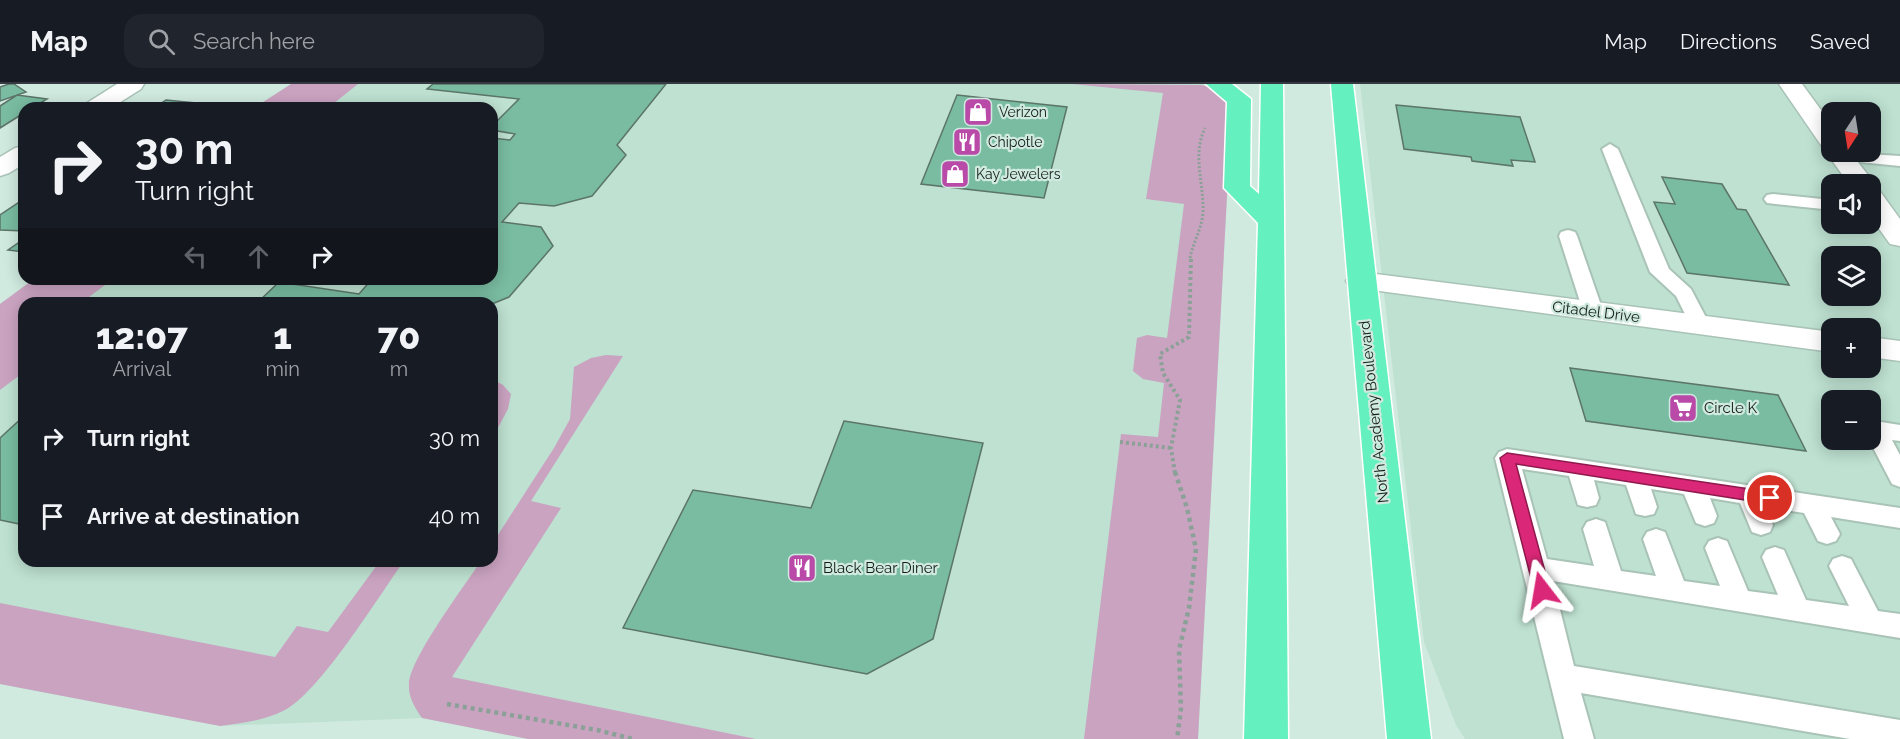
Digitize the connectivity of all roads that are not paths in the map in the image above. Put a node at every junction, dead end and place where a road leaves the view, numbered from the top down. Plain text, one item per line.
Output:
1 (133, 84) edge
2 (1217, 84) edge
3 (1272, 84) edge
4 (1342, 84) edge
5 (1791, 84) edge
6 (104, 102) edge
7 (1821, 128) edge
8 (1610, 149) dead end
9 (18, 157) edge
10 (1881, 158) edge
11 (1900, 161) edge
12 (1845, 162) edge
13 (0, 168) edge
14 (1854, 174) edge
15 (1773, 199) dead end
16 (1821, 204) edge
17 (1881, 214) edge
18 (1272, 221) junction
19 (1568, 236) dead end
20 (1900, 238) edge
21 (1360, 281) junction
22 (1593, 311) junction
23 (1700, 325) junction
24 (1821, 341) edge
25 (1881, 348) edge
26 (1900, 351) edge
27 (1900, 433) edge
28 (1579, 469) junction
29 (1635, 477) junction
30 (1900, 478) edge
31 (1693, 486) junction
32 (1749, 495) junction
33 (1587, 498) dead end
34 (1812, 504) junction
35 (1645, 507) dead end
36 (1705, 516) dead end
37 (1900, 518) edge
38 (1761, 525) dead end
39 (1596, 529) dead end
40 (1827, 534) dead end
41 (1656, 539) dead end
42 (1718, 548) dead end
43 (1775, 557) dead end
44 (1842, 566) dead end
45 (1537, 568) junction
46 (1610, 579) junction
47 (1674, 590) junction
48 (1738, 600) junction
49 (1797, 610) junction
50 (1870, 622) junction
51 (1900, 626) edge
52 (1398, 641) junction
53 (1563, 677) junction
54 (1900, 734) edge
55 (1266, 739) edge
56 (1409, 739) edge
57 (1432, 739) edge
58 (1579, 739) edge

1 - 6 street
2 - 18 highway
3 - 18 highway
4 - 21 highway, North Academy Boulevard
5 - 7 street
8 - 23 lane
9 - 13 street
10 - 11 lane
12 - 14 street
15 - 16 lane
17 - 20 street
18 - 55 highway
19 - 22 lane
21 - 22 street, Citadel Drive
21 - 52 highway, North Academy Boulevard
22 - 23 street, Citadel Drive
23 - 24 street, Citadel Drive
25 - 26 street
27 - 30 lane
28 - 29 lane
28 - 33 lane
28 - 45 lane
29 - 31 lane
29 - 35 lane
31 - 32 lane
31 - 36 lane
32 - 34 lane
32 - 38 lane
34 - 37 lane
34 - 40 lane
39 - 46 lane
41 - 47 lane
42 - 48 lane
43 - 49 lane
44 - 50 lane
45 - 46 lane
45 - 53 lane
46 - 47 lane
47 - 48 lane
48 - 49 lane
49 - 50 lane
50 - 51 lane
52 - 56 highway, North Academy Boulevard
52 - 57 highway
53 - 54 lane
53 - 58 lane

